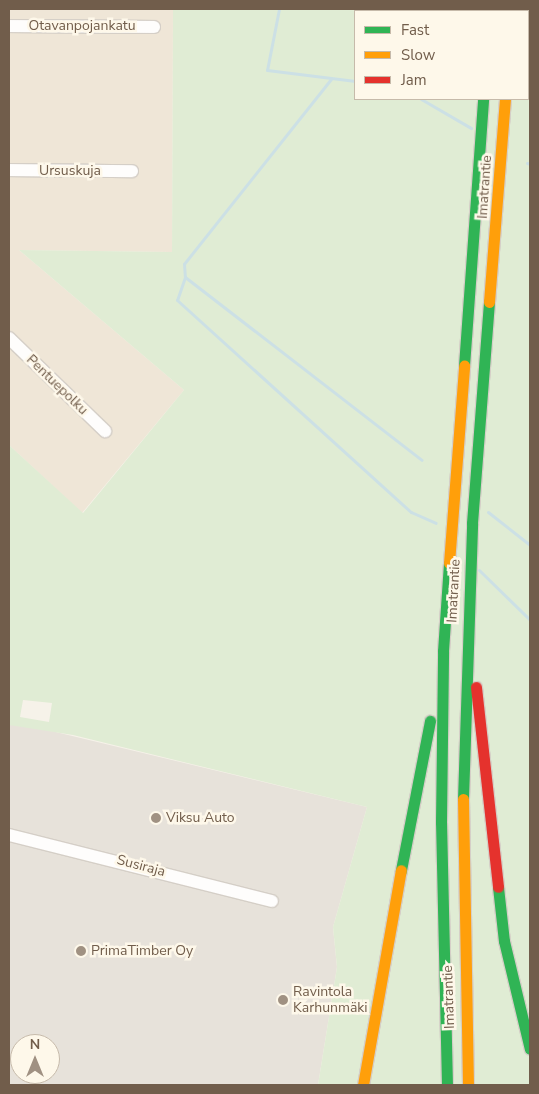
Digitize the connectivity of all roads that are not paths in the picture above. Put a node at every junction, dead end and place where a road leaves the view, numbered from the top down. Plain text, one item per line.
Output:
1 (9, 26) edge
2 (154, 27) dead end
3 (483, 100) edge
4 (505, 100) edge
5 (9, 170) edge
6 (132, 171) dead end
7 (9, 338) edge
8 (105, 431) dead end
9 (469, 592) junction
10 (443, 651) junction
11 (9, 835) edge
12 (272, 901) dead end
13 (530, 1048) edge
14 (363, 1085) edge
15 (447, 1085) edge
16 (468, 1085) edge

1 - 2 street, Otavanpojankatu
3 - 10 highway, Imatrantie
4 - 9 highway, Imatrantie
5 - 6 street, Ursuskuja
7 - 8 street, Pentuepolku
9 - 13 highway
9 - 16 highway, Imatrantie
10 - 14 highway
10 - 15 highway, Imatrantie
11 - 12 street, Susiraja

